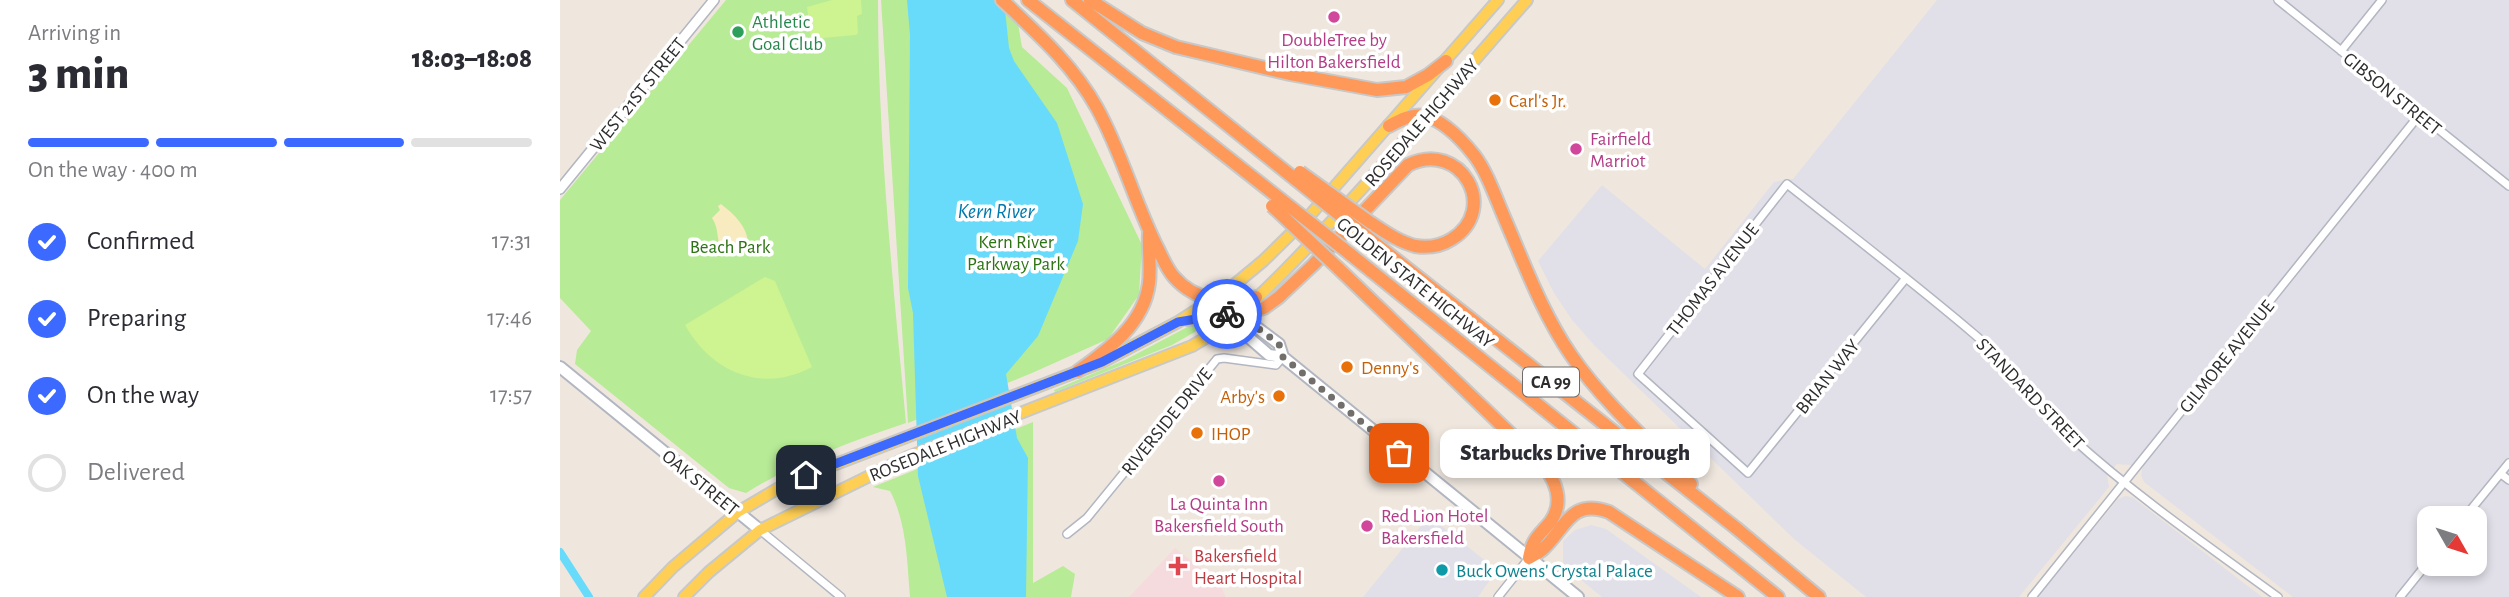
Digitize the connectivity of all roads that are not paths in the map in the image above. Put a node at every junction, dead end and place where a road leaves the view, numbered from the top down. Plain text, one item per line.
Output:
1 (714, 0) edge
2 (1002, 0) edge
3 (1028, 0) edge
4 (1072, 0) edge
5 (1090, 0) edge
6 (1498, 0) edge
7 (1527, 0) edge
8 (2278, 0) edge
9 (2382, 0) edge
10 (2341, 51) junction
11 (1446, 61) junction
12 (2420, 114) junction
13 (1427, 117) junction
14 (1389, 126) junction
15 (1787, 184) joint
16 (2509, 186) edge
17 (560, 189) edge
18 (1276, 202) junction
19 (1369, 230) junction
20 (1149, 233) junction
21 (1906, 278) junction
22 (1241, 279) junction
23 (1256, 297) joint
24 (1213, 300) junction
25 (1234, 313) junction
26 (1178, 322) junction
27 (1283, 357) junction
28 (560, 367) edge
29 (1078, 371) junction
30 (2509, 463) edge
31 (1748, 473) joint
32 (2501, 474) junction
33 (2509, 480) edge
34 (2125, 482) junction
35 (2475, 506) edge
36 (738, 512) junction
37 (1736, 528) junction
38 (760, 530) junction
39 (1067, 534) dead end
40 (1529, 558) junction
41 (2417, 576) edge
42 (644, 597) edge
43 (684, 597) edge
44 (841, 597) edge
45 (1498, 597) edge
46 (1578, 597) edge
47 (1738, 597) edge
48 (1778, 597) edge
49 (1819, 597) edge
50 (2032, 597) edge
51 (2278, 597) edge
52 (2400, 597) edge

1 - 17 street, WEST 21ST STREET
2 - 20 highway
3 - 18 highway, GOLDEN STATE HIGHWAY / CA 99
4 - 19 highway, bridge
5 - 11 highway
6 - 11 main road, ROSEDALE HIGHWAY
7 - 13 main road, ROSEDALE HIGHWAY
8 - 10 street, GIBSON STREET
9 - 10 street
10 - 12 street, GIBSON STREET
11 - 14 main road, ROSEDALE HIGHWAY
12 - 16 street, GIBSON STREET
12 - 34 street, GILMORE AVENUE
13 - 14 highway
13 - 23 main road, ROSEDALE HIGHWAY
13 - 37 highway
14 - 22 main road, ROSEDALE HIGHWAY
15 - 21 street, STANDARD STREET
15 - 31 street, THOMAS AVENUE
18 - 40 highway, bridge
18 - 48 highway, GOLDEN STATE HIGHWAY / CA 99, bridge
19 - 25 highway
19 - 37 highway, GOLDEN STATE HIGHWAY / CA 99
20 - 24 highway
20 - 29 highway
21 - 31 street, BRIAN WAY
21 - 34 street, STANDARD STREET
22 - 24 main road, ROSEDALE HIGHWAY
22 - 25 main road
23 - 25 highway
24 - 25 highway
24 - 26 main road, ROSEDALE HIGHWAY
25 - 26 main road
25 - 27 main road
25 - 38 main road, ROSEDALE HIGHWAY
26 - 29 main road, ROSEDALE HIGHWAY
27 - 39 street, RIVERSIDE DRIVE
27 - 40 main road
28 - 36 main road, OAK STREET
29 - 36 main road, ROSEDALE HIGHWAY
30 - 32 street
32 - 33 street
32 - 35 street
34 - 50 street, GILMORE AVENUE
34 - 51 street, STANDARD STREET
36 - 38 main road, OAK STREET
36 - 42 main road, ROSEDALE HIGHWAY
37 - 49 highway, GOLDEN STATE HIGHWAY / CA 99
38 - 43 main road, ROSEDALE HIGHWAY
38 - 44 street, OAK STREET
40 - 45 street
40 - 46 main road
40 - 47 highway
41 - 52 street

